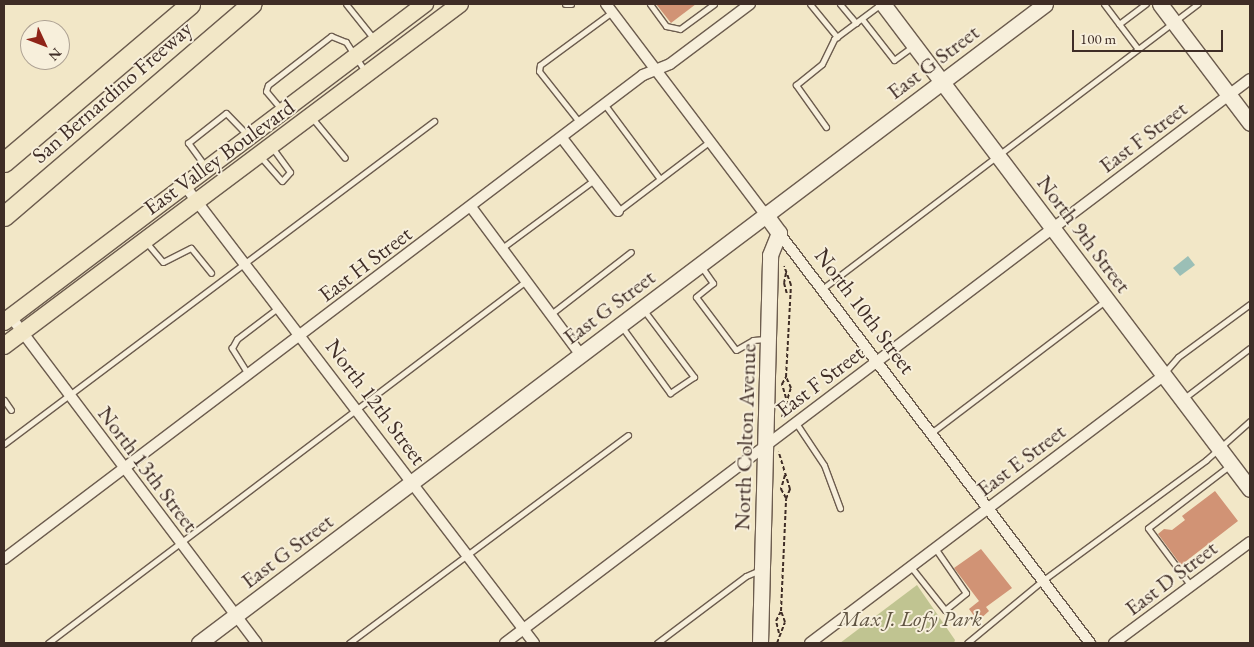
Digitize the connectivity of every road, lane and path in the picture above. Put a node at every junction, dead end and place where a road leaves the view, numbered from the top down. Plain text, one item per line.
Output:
1 (172, 4) edge
2 (190, 4) edge
3 (251, 4) edge
4 (346, 4) edge
5 (425, 4) edge
6 (460, 4) edge
7 (565, 4) edge
8 (571, 4) edge
9 (650, 4) edge
10 (714, 4) edge
11 (750, 4) edge
12 (810, 4) edge
13 (840, 4) edge
14 (1104, 4) edge
15 (1146, 4) edge
16 (1160, 4) edge
17 (1198, 4) edge
18 (885, 5) edge
19 (1040, 5) edge
20 (609, 8) edge
21 (862, 19) junction
22 (1174, 22) junction
23 (856, 23) junction
24 (1119, 24) junction
25 (837, 37) junction
26 (376, 42) junction
27 (914, 45) junction
28 (1138, 49) junction
29 (356, 57) junction
30 (656, 70) junction
31 (367, 74) junction
32 (1250, 79) edge
33 (943, 82) junction
34 (1229, 95) junction
35 (605, 105) junction
36 (283, 112) junction
37 (311, 116) junction
38 (434, 121) dead end
39 (1250, 123) edge
40 (580, 124) junction
41 (47, 126) junction
42 (826, 126) dead end
43 (248, 138) junction
44 (562, 138) junction
45 (709, 142) junction
46 (266, 151) junction
47 (998, 156) junction
48 (345, 158) dead end
49 (4, 162) edge
50 (207, 169) junction
51 (660, 179) junction
52 (594, 180) junction
53 (185, 186) junction
54 (196, 201) junction
55 (471, 207) junction
56 (618, 211) joint
57 (765, 214) junction
58 (4, 216) edge
59 (1053, 228) junction
60 (779, 233) junction
61 (145, 239) junction
62 (502, 248) junction
63 (631, 252) dead end
64 (244, 262) junction
65 (700, 264) junction
66 (784, 266) dead end
67 (786, 272) junction
68 (211, 273) dead end
69 (526, 281) junction
70 (822, 289) junction
71 (788, 295) junction
72 (1107, 300) junction
73 (1250, 304) edge
74 (279, 307) junction
75 (643, 308) junction
76 (551, 314) junction
77 (7, 319) edge
78 (620, 325) junction
79 (22, 331) junction
80 (302, 336) junction
81 (768, 339) junction
82 (4, 346) edge
83 (1250, 348) edge
84 (581, 355) junction
85 (877, 362) junction
86 (248, 375) junction
87 (1164, 375) junction
88 (786, 377) junction
89 (69, 395) junction
90 (786, 399) junction
91 (1183, 399) junction
92 (4, 400) edge
93 (357, 408) junction
94 (11, 410) dead end
95 (782, 417) dead end
96 (1250, 421) edge
97 (795, 423) junction
98 (931, 433) junction
99 (628, 435) dead end
100 (4, 444) edge
101 (765, 446) junction
102 (1219, 448) junction
103 (779, 452) dead end
104 (1232, 464) junction
105 (124, 468) junction
106 (785, 475) junction
107 (413, 482) junction
108 (1250, 490) edge
109 (786, 499) junction
110 (840, 508) dead end
111 (987, 509) junction
112 (1250, 542) edge
113 (181, 544) junction
114 (935, 548) junction
115 (468, 555) junction
116 (4, 559) edge
117 (911, 567) junction
118 (762, 569) junction
119 (1042, 581) junction
120 (1191, 586) junction
121 (782, 611) junction
122 (236, 616) junction
123 (524, 629) junction
124 (779, 634) junction
125 (48, 643) edge
126 (199, 643) edge
127 (257, 643) edge
128 (349, 643) edge
129 (505, 643) edge
130 (534, 643) edge
131 (657, 643) edge
132 (760, 643) edge
133 (777, 643) edge
134 (810, 643) edge
135 (968, 643) edge
136 (1090, 643) edge
137 (1114, 643) edge

1 - 41 highway
2 - 41 highway, San Bernardino Freeway
3 - 58 highway, San Bernardino Freeway
4 - 26 lane
5 - 26 main road, East Valley Boulevard
6 - 31 main road, East Valley Boulevard
7 - 8 lane
9 - 10 lane
11 - 30 street, East H Street
12 - 25 lane
13 - 23 lane
14 - 24 lane
15 - 24 lane
16 - 22 street
17 - 22 lane
18 - 21 lane
18 - 27 street, North 9th Street
19 - 33 street, East G Street
20 - 30 street, North 10th Street
20 - 40 lane
21 - 23 lane
21 - 27 lane
22 - 28 lane
22 - 34 street
23 - 25 lane
24 - 28 lane
25 - 42 lane
26 - 29 main road, East Valley Boulevard
27 - 33 street, North 9th Street
28 - 47 lane
29 - 31 lane
29 - 36 main road, East Valley Boulevard
29 - 36 lane
30 - 35 street, East H Street
30 - 45 street, North 10th Street
31 - 37 main road, East Valley Boulevard
32 - 34 street, East F Street
33 - 47 street, North 9th Street
33 - 57 street, East G Street
34 - 39 street
34 - 59 street, East F Street
35 - 40 street, East H Street
35 - 51 lane
36 - 43 main road, East Valley Boulevard
37 - 46 main road, East Valley Boulevard
37 - 48 lane
38 - 64 lane
40 - 44 street, East H Street
41 - 49 highway, San Bernardino Freeway
43 - 50 main road, East Valley Boulevard
43 - 50 lane
44 - 52 street
44 - 55 street, East H Street
45 - 51 lane
45 - 57 street, North 10th Street
46 - 46 lane
46 - 54 main road, East Valley Boulevard
47 - 59 street, North 9th Street
47 - 70 lane
50 - 53 main road, East Valley Boulevard
51 - 56 lane
52 - 56 street
52 - 62 lane
53 - 54 street, North 12th Street
53 - 77 main road, East Valley Boulevard
54 - 61 main road, East Valley Boulevard
54 - 64 street, North 12th Street
55 - 62 street
55 - 80 street, East H Street
57 - 60 street, North 10th Street
57 - 65 street, East G Street
59 - 72 street, North 9th Street
59 - 85 street, East F Street
60 - 70 street, North 10th Street
60 - 81 street, North Colton Avenue
61 - 68 lane
61 - 79 main road, East Valley Boulevard
62 - 69 street
63 - 76 lane
64 - 74 street, North 12th Street
64 - 89 lane
65 - 75 street, East G Street
65 - 81 lane
66 - 67 path
67 - 71 path
67 - 71 path
69 - 76 street
69 - 93 lane
70 - 85 street, North 10th Street
71 - 88 path
72 - 87 street, North 9th Street
72 - 98 lane
73 - 87 lane, East E Street
74 - 80 street, North 12th Street
74 - 86 lane
75 - 78 street, East G Street
75 - 78 lane
76 - 84 street
77 - 79 street, North 13th Street
78 - 84 street, East G Street
79 - 82 main road, East Valley Boulevard
79 - 89 street, North 13th Street
80 - 86 street, East H Street
80 - 93 street, North 12th Street
81 - 101 street, North Colton Avenue
83 - 91 lane
84 - 107 street, East G Street
85 - 97 street, East F Street
85 - 98 street, North 10th Street
86 - 105 street, East H Street
87 - 91 street, North 9th Street
87 - 111 street, East E Street
88 - 90 path
88 - 90 path
89 - 100 lane
89 - 105 street, North 13th Street
90 - 95 path
91 - 102 street, North 9th Street
92 - 94 lane
93 - 107 street, North 12th Street
93 - 113 lane
96 - 102 lane
97 - 101 street, East F Street
97 - 110 lane
98 - 111 street, North 10th Street
99 - 115 lane
101 - 118 street, North Colton Avenue
101 - 123 street, East F Street
102 - 104 street, North 9th Street
102 - 119 lane
103 - 106 path
104 - 108 street, North 9th Street
104 - 120 lane
105 - 113 street, North 13th Street
105 - 116 street, East H Street
106 - 109 path
106 - 109 path
107 - 115 street, North 12th Street
107 - 122 street, East G Street
109 - 121 path
111 - 114 street, East E Street
111 - 119 street, North 10th Street
112 - 120 street, East D Street
113 - 122 street, North 13th Street
113 - 125 lane
114 - 117 street, East E Street
114 - 117 lane
115 - 123 street, North 12th Street
115 - 128 lane
117 - 134 street, East E Street
118 - 131 lane
118 - 132 street, North Colton Avenue
119 - 135 lane
119 - 136 street, North 10th Street
120 - 137 street, East D Street
121 - 124 path
121 - 124 path
122 - 126 street, East G Street
122 - 127 street, North 13th Street
123 - 129 street, East F Street
123 - 130 street, North 12th Street
124 - 133 path

